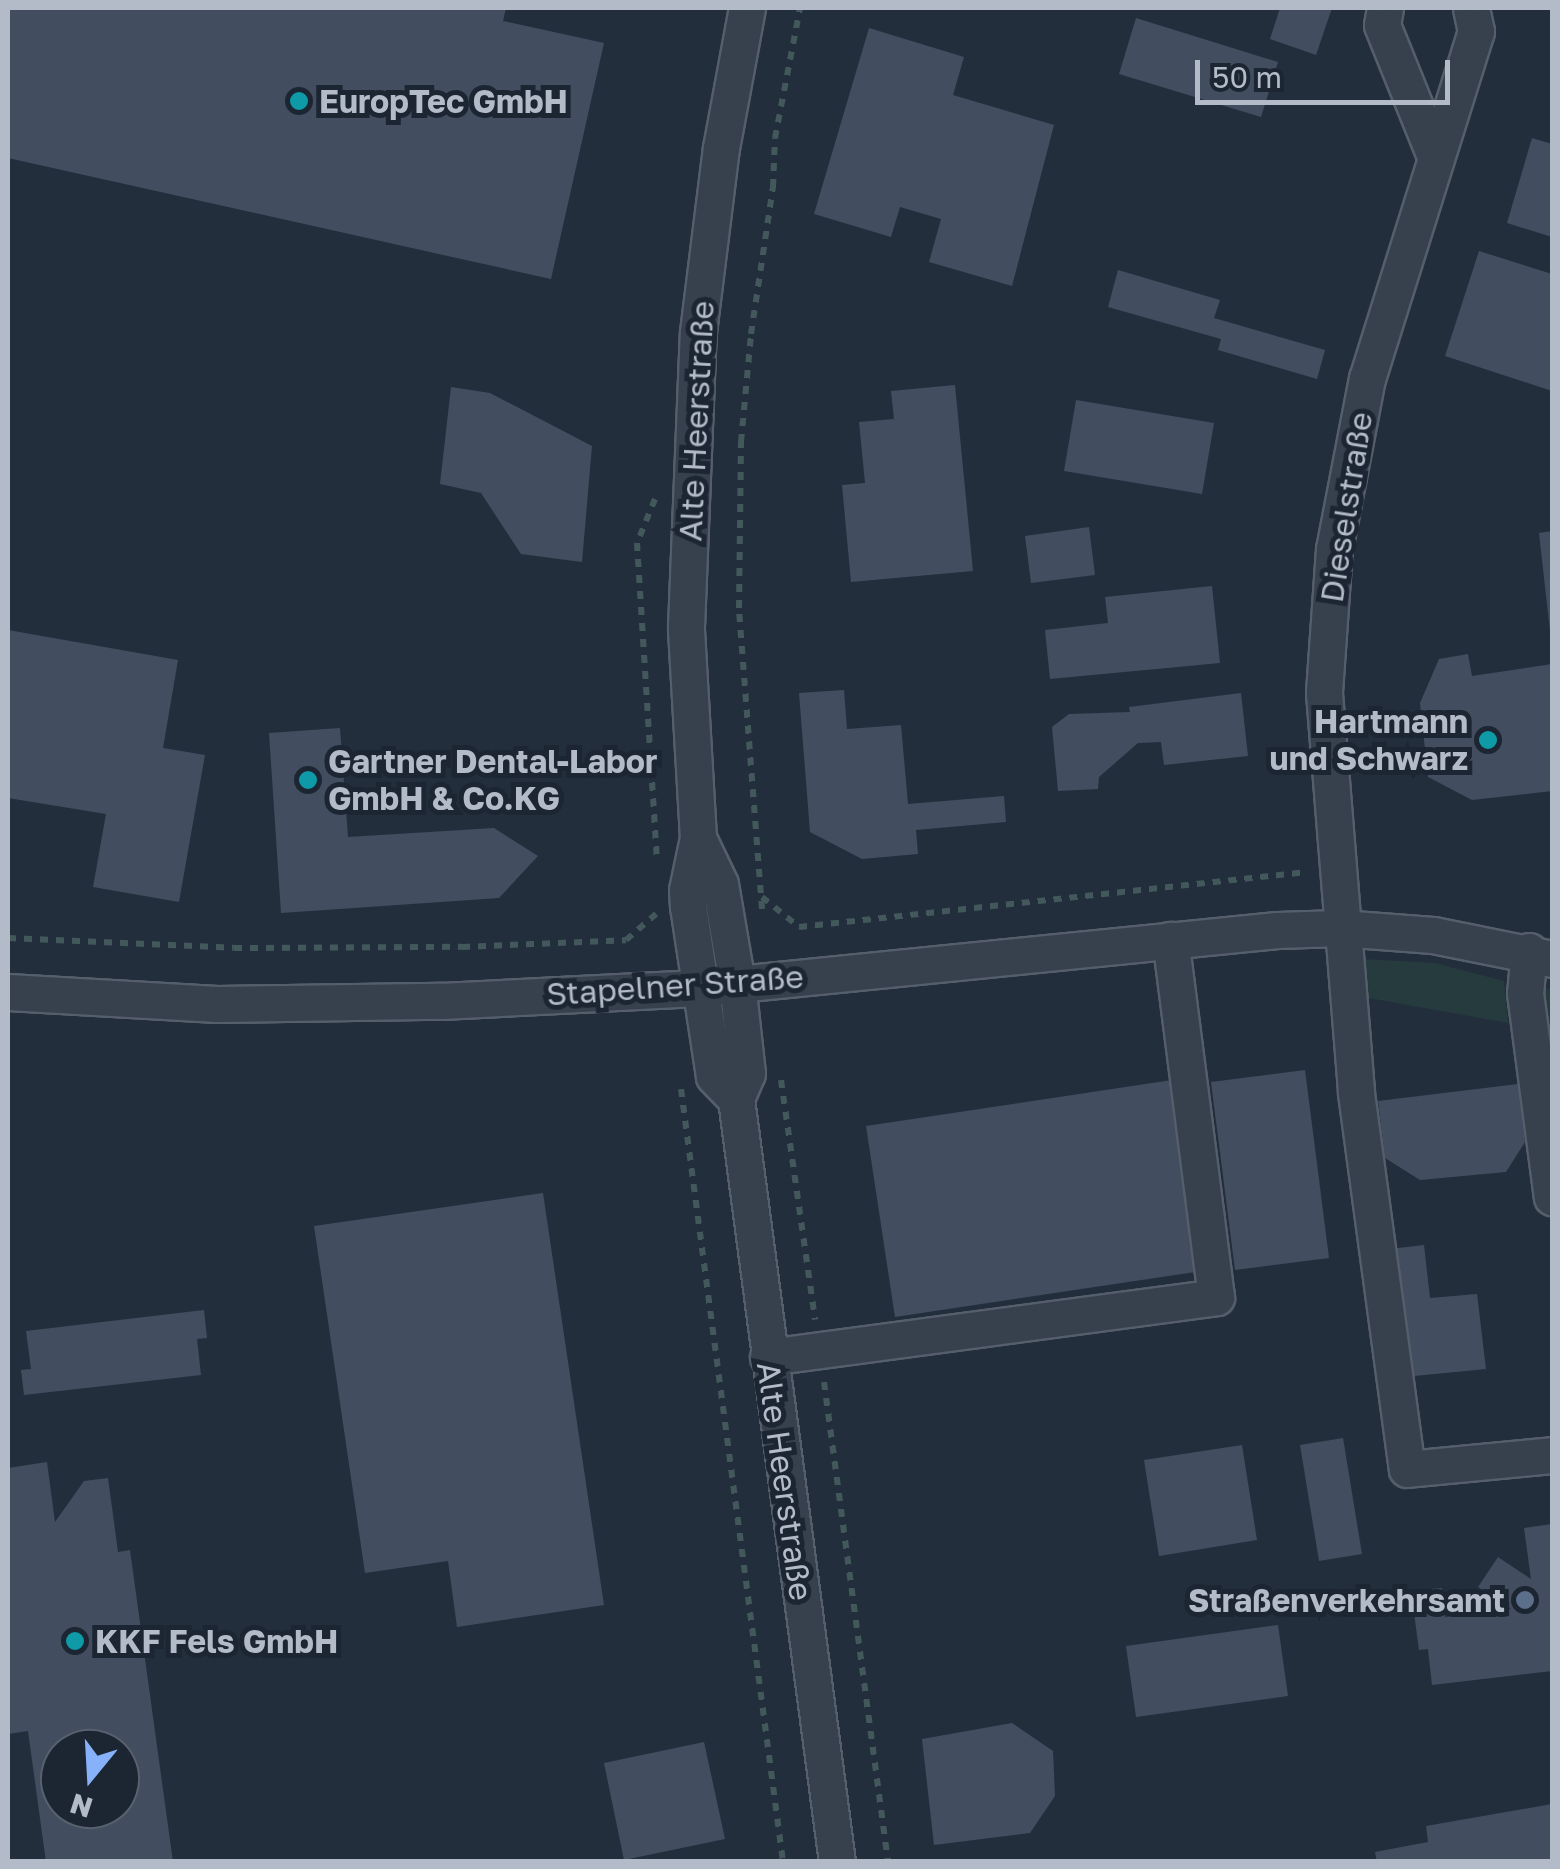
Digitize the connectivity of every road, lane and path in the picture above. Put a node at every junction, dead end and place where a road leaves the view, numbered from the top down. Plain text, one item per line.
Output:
1 (747, 8) edge
2 (800, 8) edge
3 (1385, 8) edge
4 (1472, 8) edge
5 (1436, 156) junction
6 (691, 458) junction
7 (698, 838) junction
8 (1338, 869) junction
9 (658, 872) dead end
10 (761, 896) junction
11 (763, 913) dead end
12 (1340, 928) junction
13 (662, 930) dead end
14 (8, 938) edge
15 (1170, 940) junction
16 (1541, 955) edge
17 (736, 983) junction
18 (698, 988) junction
19 (8, 992) edge
20 (780, 1072) dead end
21 (680, 1084) dead end
22 (736, 1099) junction
23 (1552, 1197) edge
24 (819, 1350) junction
25 (768, 1358) junction
26 (1552, 1455) edge
27 (784, 1862) edge
28 (837, 1862) edge
29 (888, 1862) edge

1 - 6 street, Alte Heerstraße
2 - 10 path
3 - 5 street
4 - 5 street, Dieselstraße
5 - 8 street, Dieselstraße
6 - 7 street, Alte Heerstraße
6 - 9 path
7 - 17 street, Alte Heerstraße
7 - 18 street, Alte Heerstraße
8 - 10 path
8 - 12 street, Dieselstraße
10 - 11 path
12 - 15 street, Stapelner Straße
12 - 16 street, Stapelner Straße
12 - 26 street
13 - 14 path
15 - 17 street, Stapelner Straße
15 - 24 street
16 - 23 street, Stapelner Straße
17 - 18 street, Stapelner Straße
17 - 22 street, Alte Heerstraße
18 - 19 street, Stapelner Straße
18 - 22 street, Alte Heerstraße
20 - 24 path
21 - 27 path
22 - 25 street, Alte Heerstraße
24 - 25 street
24 - 29 path
25 - 28 street, Alte Heerstraße

